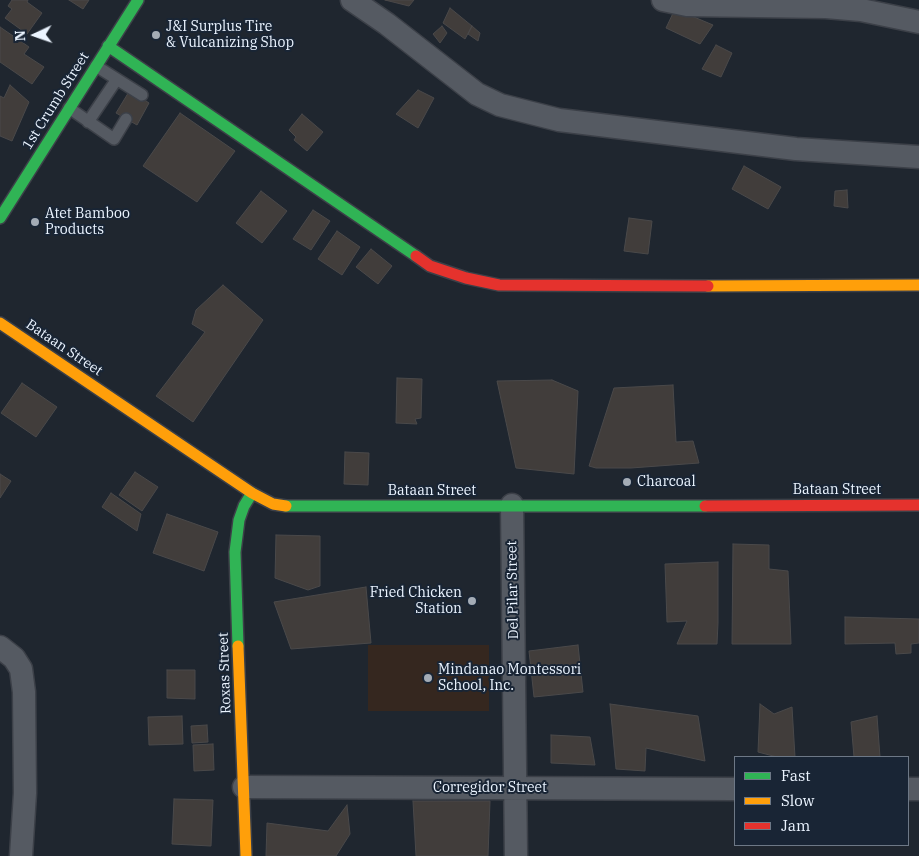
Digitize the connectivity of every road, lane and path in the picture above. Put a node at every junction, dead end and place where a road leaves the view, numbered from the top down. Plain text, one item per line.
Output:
1 (138, 0) edge
2 (352, 0) edge
3 (662, 0) edge
4 (919, 22) edge
5 (108, 46) junction
6 (96, 66) junction
7 (153, 77) junction
8 (117, 79) junction
9 (69, 108) junction
10 (126, 119) dead end
11 (88, 122) junction
12 (919, 157) edge
13 (3, 208) edge
14 (919, 285) edge
15 (0, 323) edge
16 (252, 493) junction
17 (512, 505) junction
18 (919, 505) edge
19 (0, 647) edge
20 (244, 787) junction
21 (516, 789) junction
22 (734, 789) edge
23 (21, 856) edge
24 (246, 856) edge
25 (516, 856) edge

1 - 5 street, 1st Crumb Street
2 - 12 street
3 - 4 street
5 - 6 street, 1st Crumb Street
5 - 7 street
6 - 8 lane
6 - 9 street, 1st Crumb Street
7 - 8 lane
7 - 14 street
8 - 11 lane
9 - 11 lane
9 - 13 street, 1st Crumb Street
10 - 11 lane
15 - 16 street, Bataan Street
16 - 17 street, Bataan Street
16 - 20 street, Roxas Street
17 - 18 street, Bataan Street
17 - 21 street, Del Pilar Street
19 - 23 street
20 - 21 street, Corregidor Street
20 - 24 street, Roxas Street
21 - 22 street, Corregidor Street
21 - 25 street, Del Pilar Street

